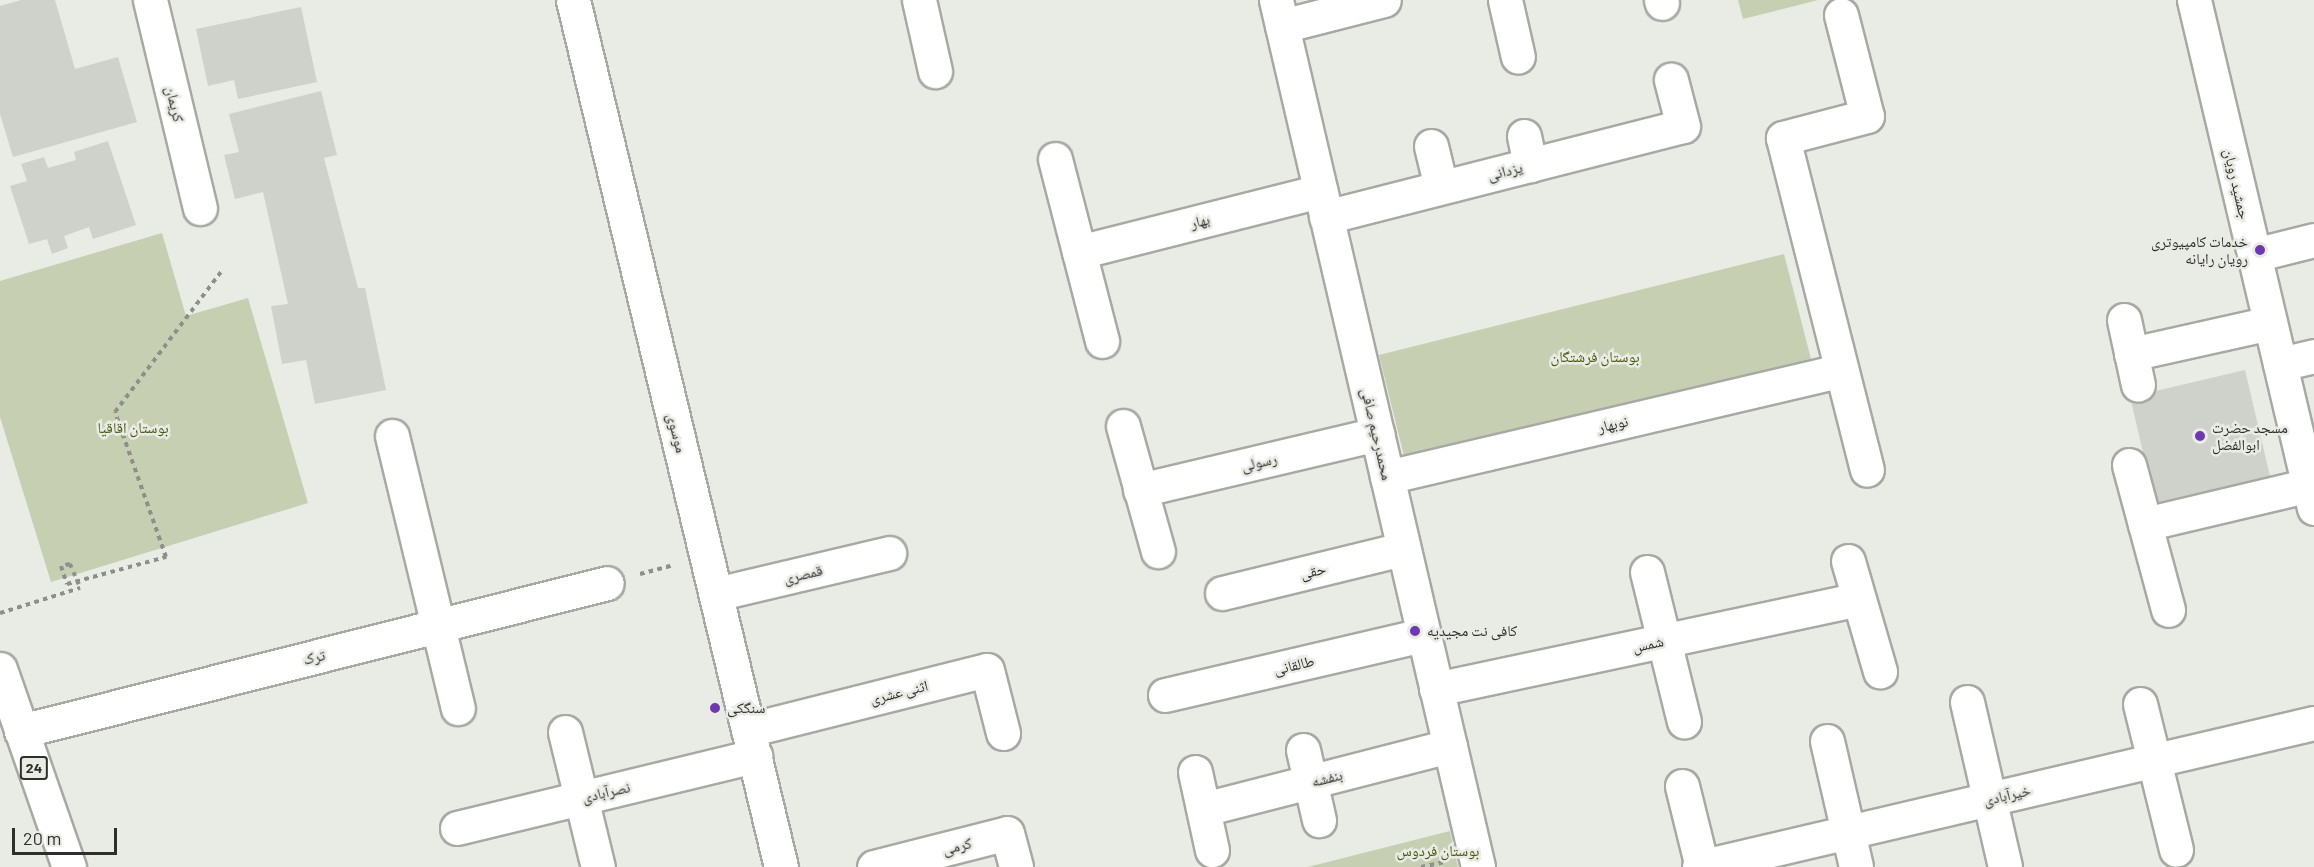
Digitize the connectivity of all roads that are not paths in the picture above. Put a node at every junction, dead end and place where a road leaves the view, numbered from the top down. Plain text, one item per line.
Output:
1 (150, 0) edge
2 (573, 0) edge
3 (919, 0) edge
4 (1384, 0) edge
5 (1505, 0) edge
6 (2194, 0) edge
7 (1279, 13) edge
8 (1841, 15) dead end
9 (1518, 57) dead end
10 (935, 71) dead end
11 (1671, 80) dead end
12 (1431, 146) dead end
13 (1055, 159) dead end
14 (1442, 187) junction
15 (1323, 204) junction
16 (200, 208) dead end
17 (2314, 240) edge
18 (1079, 252) junction
19 (2254, 255) junction
20 (2124, 320) dead end
21 (2270, 323) junction
22 (1102, 341) dead end
23 (2314, 356) edge
24 (2280, 364) junction
25 (1840, 371) junction
26 (1123, 426) dead end
27 (1377, 434) junction
28 (392, 436) dead end
29 (2129, 465) dead end
30 (1867, 470) dead end
31 (1387, 477) junction
32 (1140, 490) junction
33 (2312, 492) edge
34 (2145, 524) junction
35 (1403, 549) junction
36 (1158, 551) dead end
37 (889, 553) dead end
38 (1848, 561) dead end
39 (1647, 572) dead end
40 (607, 583) road end
41 (1222, 593) dead end
42 (716, 594) junction
43 (1859, 599) junction
44 (2168, 610) dead end
45 (438, 626) junction
46 (1423, 634) junction
47 (1665, 641) junction
48 (0, 670) edge
49 (1880, 671) dead end
50 (1436, 690) junction
51 (1164, 695) dead end
52 (1967, 702) dead end
53 (2140, 704) dead end
54 (458, 708) dead end
55 (1684, 722) dead end
56 (2314, 723) edge
57 (19, 726) junction
58 (565, 732) dead end
59 (1003, 733) dead end
60 (1827, 741) dead end
61 (752, 743) junction
62 (1450, 746) junction
63 (1303, 750) dead end
64 (2154, 760) junction
65 (1195, 772) dead end
66 (1312, 781) junction
67 (1682, 786) dead end
68 (581, 798) junction
69 (1988, 799) junction
70 (1204, 809) junction
71 (1319, 820) dead end
72 (457, 828) dead end
73 (1848, 832) junction
74 (1212, 850) dead end
75 (2176, 850) dead end
76 (69, 867) edge
77 (598, 867) edge
78 (781, 867) edge
79 (874, 867) edge
80 (1016, 867) edge
81 (1478, 867) edge
82 (1701, 867) edge
83 (1856, 867) edge
84 (2005, 867) edge

1 - 16 main road, کریمان
2 - 42 main road, موسوی
3 - 10 main road
4 - 7 main road
5 - 9 main road
6 - 19 main road, جمشید رویان
7 - 15 main road, محمدرحیم صافی
8 - 25 main road
11 - 14 main road, یزدانی
12 - 14 main road
13 - 18 main road
14 - 15 main road, یزدانی
15 - 18 main road, بهار
15 - 27 main road, محمدرحیم صافی
17 - 19 main road
18 - 22 main road
19 - 21 main road, جمشید رویان
20 - 21 main road
21 - 24 main road, جمشید رویان
23 - 24 main road
24 - 33 main road, جمشید رویان
25 - 30 main road
25 - 31 main road, نوبهار
26 - 32 main road
27 - 31 main road, محمدرحیم صافی
27 - 32 main road, رسولی
28 - 45 main road
29 - 34 main road
31 - 35 main road, محمدرحیم صافی
32 - 36 main road
33 - 34 main road
34 - 44 main road
35 - 41 main road, حقی
35 - 46 main road, محمدرحیم صافی
37 - 42 main road, قمصری
38 - 43 main road
39 - 47 main road
40 - 45 main road, ترک
42 - 61 main road, موسوی
43 - 47 main road, شمس
43 - 49 main road
45 - 54 main road
45 - 57 main road, ترک
46 - 50 main road, محمدرحیم صافی
46 - 51 main road, طالقانی
47 - 50 main road, شمس
47 - 55 main road
48 - 57 main road
50 - 62 main road, محمدرحیم صافی
52 - 69 main road
53 - 64 main road
56 - 64 main road, خیرآبادی
57 - 76 main road, 24
58 - 68 main road
59 - 61 main road, اثنی عشری
60 - 73 main road
61 - 68 main road, نصرآبادی
61 - 78 main road, موسوی
62 - 66 main road, بنفشه
62 - 81 main road, محمدرحیم صافی
63 - 66 main road
64 - 69 main road, خیرآبادی
64 - 75 main road
65 - 70 main road
66 - 70 main road, بنفشه
66 - 71 main road
67 - 82 main road
68 - 72 main road, نصرآبادی
68 - 77 main road
69 - 73 main road, خیرآبادی
69 - 84 main road
70 - 74 main road
73 - 82 main road, خیرآبادی
73 - 83 main road
79 - 80 main road, کرمی

